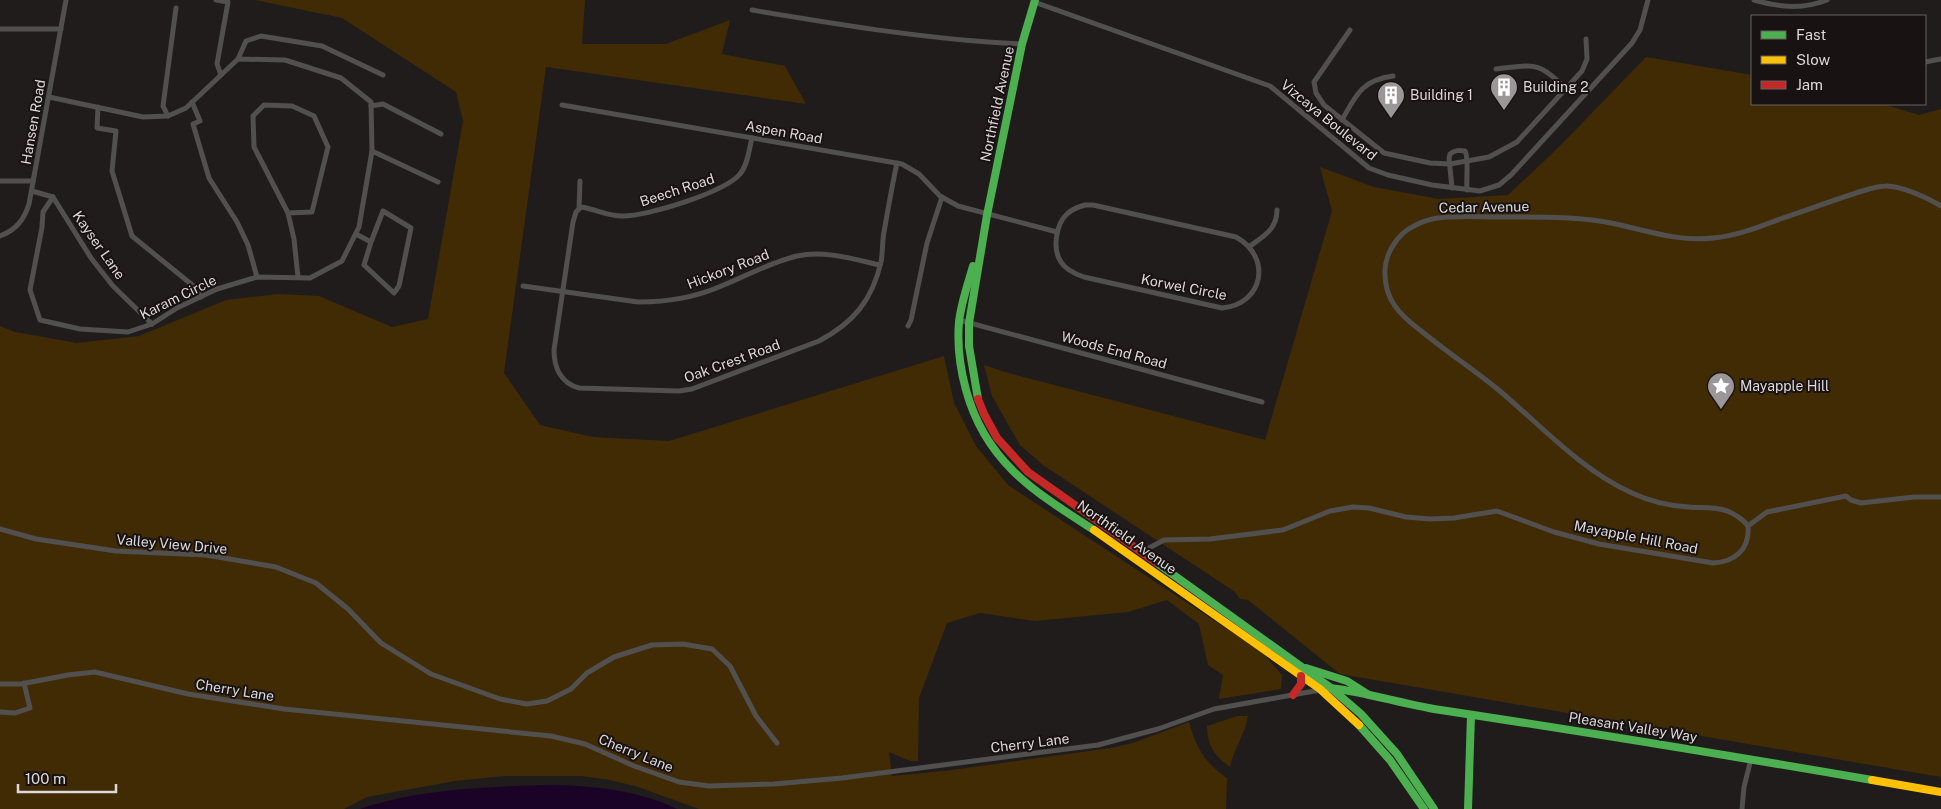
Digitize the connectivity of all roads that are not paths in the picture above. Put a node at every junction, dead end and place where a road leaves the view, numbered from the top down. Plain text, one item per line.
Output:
1 (66, 0) edge
2 (216, 0) edge
3 (1648, 0) edge
4 (1754, 0) edge
5 (1827, 0) edge
6 (1035, 1) edge
7 (176, 8) dead end
8 (752, 10) dead end
9 (0, 29) edge
10 (61, 29) junction
11 (1350, 30) dead end
12 (1586, 39) dead end
13 (1022, 44) junction
14 (238, 59) junction
15 (1941, 59) edge
16 (1926, 62) edge
17 (1496, 69) dead end
18 (383, 75) dead end
19 (221, 76) junction
20 (1392, 76) dead end
21 (1566, 89) junction
22 (49, 97) junction
23 (192, 102) junction
24 (562, 105) dead end
25 (371, 106) junction
26 (98, 107) junction
27 (168, 116) junction
28 (1342, 120) junction
29 (442, 134) dead end
30 (752, 138) junction
31 (372, 151) junction
32 (1467, 162) junction
33 (897, 163) junction
34 (1450, 164) junction
35 (0, 181) edge
36 (33, 181) junction
37 (580, 181) dead end
38 (438, 182) dead end
39 (1452, 188) junction
40 (1467, 190) junction
41 (32, 191) junction
42 (53, 197) junction
43 (942, 197) junction
44 (1941, 206) edge
45 (579, 209) junction
46 (1277, 210) dead end
47 (288, 213) junction
48 (987, 215) junction
49 (1057, 232) junction
50 (356, 234) junction
51 (0, 236) edge
52 (371, 242) junction
53 (1250, 246) junction
54 (880, 265) junction
55 (257, 277) junction
56 (298, 277) junction
57 (523, 286) dead end
58 (563, 293) junction
59 (201, 297) junction
60 (959, 320) junction
61 (969, 323) junction
62 (152, 324) junction
63 (908, 326) dead end
64 (1262, 402) dead end
65 (1941, 497) edge
66 (1748, 526) junction
67 (0, 529) edge
68 (1144, 553) junction
69 (1302, 667) junction
70 (1300, 676) junction
71 (24, 683) junction
72 (0, 684) edge
73 (1331, 688) junction
74 (1321, 690) junction
75 (1293, 695) junction
76 (1369, 695) junction
77 (0, 712) edge
78 (1470, 715) junction
79 (777, 743) dead end
80 (1751, 759) junction
81 (1941, 792) edge
82 (1424, 809) edge
83 (1434, 809) edge
84 (1468, 809) edge
85 (1742, 809) edge

1 - 10 street, Hansen Road
2 - 19 street
3 - 40 street, Vizcaya Boulevard
4 - 5 street
6 - 13 main road, Northfield Avenue
6 - 39 street, Vizcaya Boulevard
7 - 27 street
8 - 13 street
9 - 10 street
10 - 22 street, Hansen Road
11 - 28 street
12 - 21 street
13 - 48 main road, Northfield Avenue
14 - 18 street
14 - 19 street
14 - 25 street
15 - 16 street
17 - 21 street
19 - 23 street
20 - 28 street
21 - 32 street
22 - 26 street
22 - 36 street, Hansen Road
23 - 27 street
23 - 55 street
24 - 30 street, Aspen Road
25 - 29 street
25 - 31 street, Karam Circle
26 - 27 street
26 - 59 street
28 - 34 street
30 - 33 street, Aspen Road
30 - 45 street, Beech Road
31 - 38 street
31 - 50 street, Karam Circle
32 - 34 street
32 - 34 street
32 - 40 street
33 - 43 street, Aspen Road
33 - 54 street, Oak Crest Road
34 - 39 street
35 - 36 street
36 - 41 street, Hansen Road
37 - 45 street, Oak Crest Road
39 - 40 street, Vizcaya Boulevard
41 - 42 street
41 - 51 street, Hansen Road
42 - 62 street, Kayser Lane
42 - 62 street, Karam Circle
43 - 48 street, Aspen Road
43 - 63 street
44 - 66 street, Cedar Avenue
45 - 58 street, Oak Crest Road
46 - 53 street
47 - 47 street
47 - 56 street
48 - 49 street
48 - 60 main road, Northfield Avenue
48 - 61 main road, Northfield Avenue
49 - 53 street
49 - 53 street, Korwel Circle
50 - 52 street
50 - 56 street, Karam Circle
52 - 52 street
54 - 58 street, Hickory Road
54 - 58 street, Oak Crest Road
55 - 56 street, Karam Circle
55 - 59 street, Karam Circle
57 - 58 street, Hickory Road
59 - 62 street, Karam Circle
60 - 61 street, Woods End Road
60 - 70 main road, Northfield Avenue
61 - 64 street, Woods End Road
61 - 68 main road, Northfield Avenue
65 - 66 street
66 - 68 street, Mayapple Hill Road
67 - 79 street, Valley View Drive
68 - 69 main road, Northfield Avenue
69 - 73 main road, Northfield Avenue
69 - 76 main road
70 - 74 main road, Northfield Avenue
70 - 75 main road
71 - 72 street, Cherry Lane
71 - 75 street, Cherry Lane
71 - 77 street
73 - 74 main road, Pleasant Valley Way
73 - 76 main road, Pleasant Valley Way
73 - 83 main road, Northfield Avenue
74 - 75 street, Cherry Lane
74 - 82 main road, Northfield Avenue
76 - 78 main road, Pleasant Valley Way
78 - 80 main road, Pleasant Valley Way
78 - 84 main road
80 - 81 main road, Pleasant Valley Way
80 - 85 street

